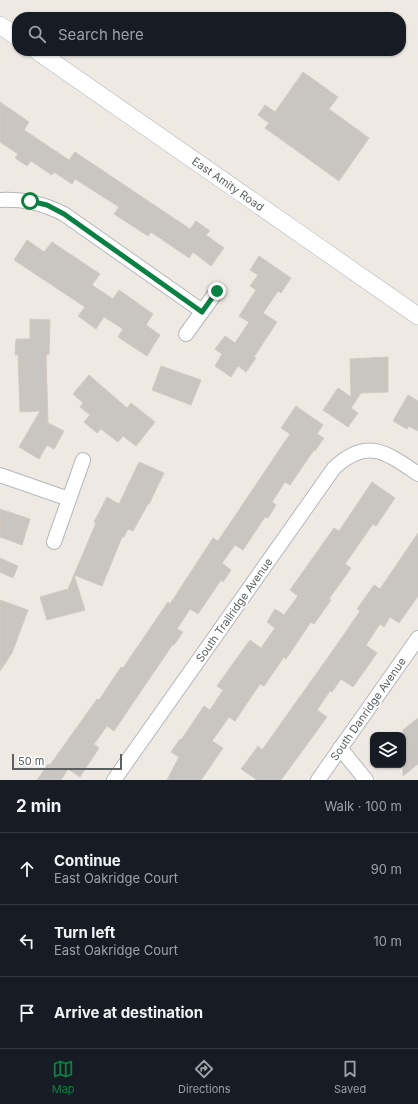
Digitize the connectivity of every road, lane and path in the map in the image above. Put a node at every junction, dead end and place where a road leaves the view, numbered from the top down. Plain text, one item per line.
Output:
1 (0, 25) edge
2 (12, 33) edge
3 (44, 56) edge
4 (0, 200) edge
5 (217, 291) dead end
6 (202, 312) junction
7 (418, 316) edge
8 (186, 334) dead end
9 (83, 460) dead end
10 (418, 474) edge
11 (0, 475) edge
12 (69, 499) junction
13 (54, 542) dead end
14 (418, 638) edge
15 (340, 748) junction
16 (114, 780) edge
17 (318, 780) edge
18 (366, 780) edge

1 - 2 street
3 - 7 street, East Amity Road
4 - 6 street
5 - 6 street
6 - 8 street
9 - 12 street
10 - 16 street, South Trailridge Avenue
11 - 12 street
12 - 13 street
14 - 15 street, South Danridge Avenue
15 - 17 street, South Danridge Avenue
15 - 18 street

